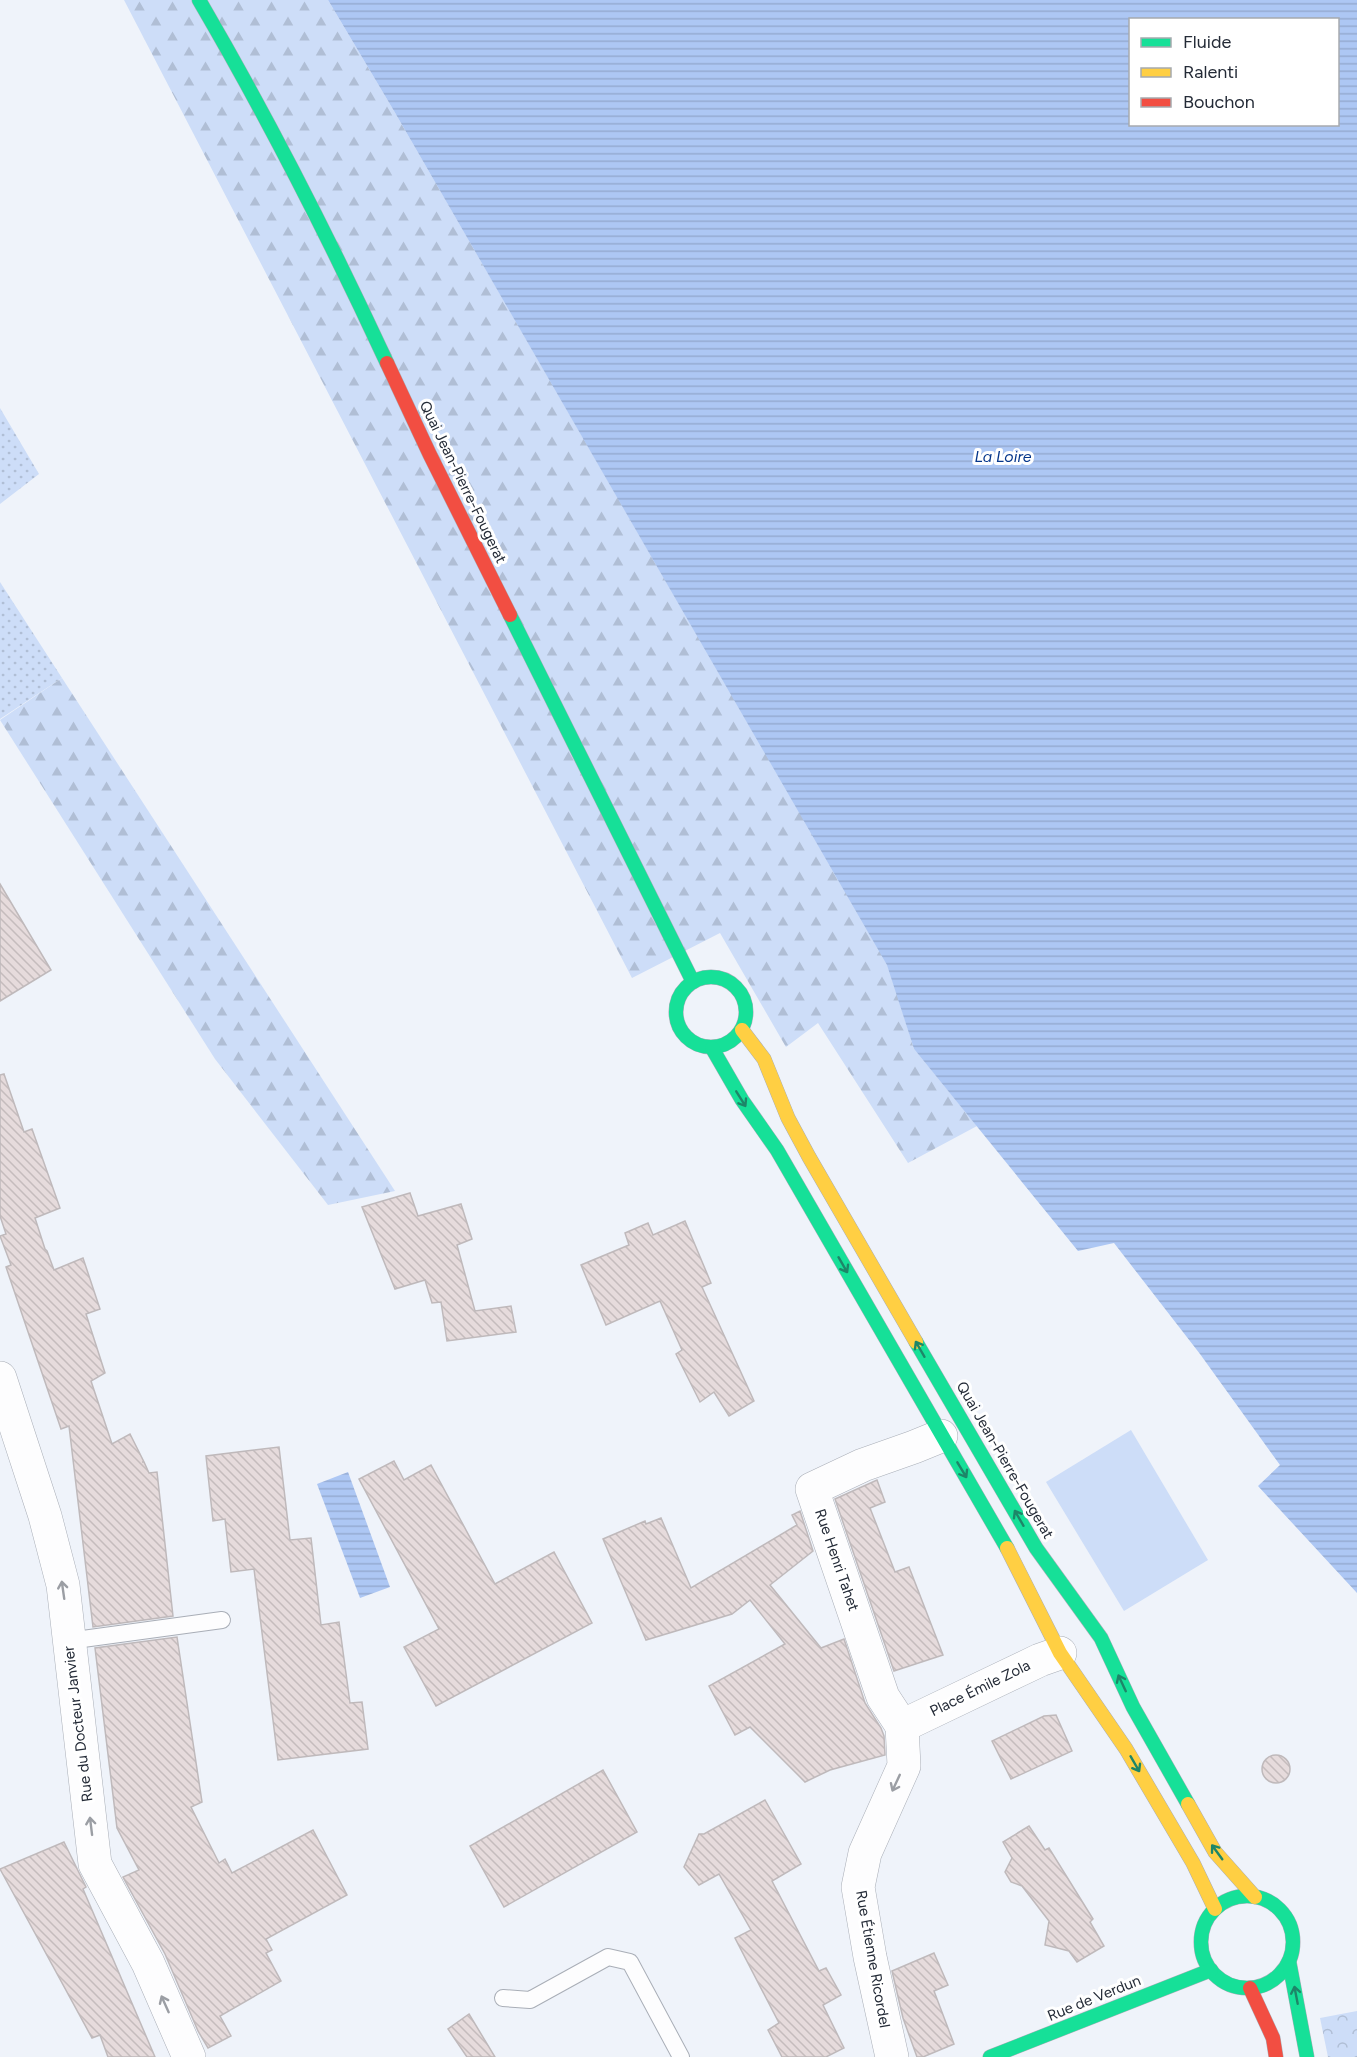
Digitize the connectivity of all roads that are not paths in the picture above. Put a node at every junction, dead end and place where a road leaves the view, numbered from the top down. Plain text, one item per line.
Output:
1 (198, 0) edge
2 (693, 982) junction
3 (742, 1030) junction
4 (712, 1048) junction
5 (0, 1378) edge
6 (941, 1436) junction
7 (222, 1620) dead end
8 (68, 1641) junction
9 (1060, 1653) junction
10 (902, 1726) junction
11 (1255, 1897) junction
12 (1215, 1909) junction
13 (1289, 1961) junction
14 (1211, 1970) junction
15 (1250, 1988) junction
16 (503, 1998) dead end
17 (189, 2057) edge
18 (681, 2057) edge
19 (892, 2057) edge
20 (990, 2057) edge
21 (1276, 2057) edge
22 (1307, 2057) edge

1 - 2 main road, Quai Jean-Pierre-Fougerat
2 - 3 main road
2 - 4 main road
3 - 4 main road
11 -> 3 main road, Quai Jean-Pierre-Fougerat
4 -> 6 main road
8 -> 5 street, Rue du Docteur Janvier
6 -> 9 main road
6 - 10 street, Rue Henri Tahet
7 - 8 lane
17 -> 8 street, Rue du Docteur Janvier
9 - 10 street, Place Émile Zola
9 -> 12 main road
10 -> 19 street, Rue Étienne Ricordel
11 - 12 main road
11 - 13 main road, Quai Jean-Pierre-Fougerat
12 - 14 main road
13 - 15 main road
22 -> 13 main road, Quai Jean-Pierre-Fougerat
14 - 15 main road
14 - 20 main road, Rue de Verdun
15 - 21 main road
16 - 18 lane

